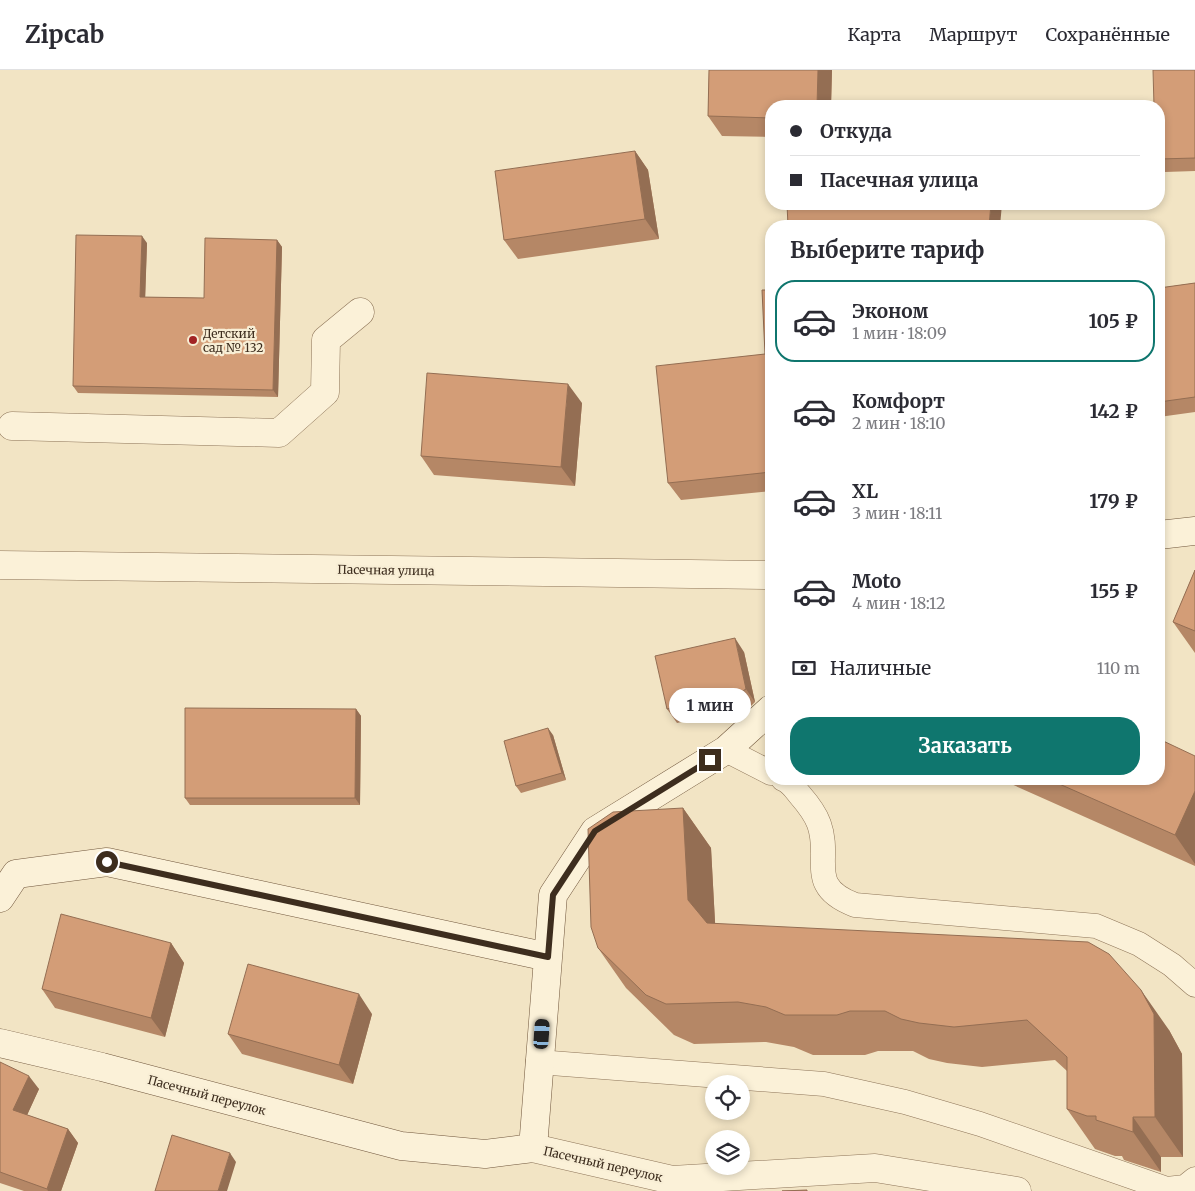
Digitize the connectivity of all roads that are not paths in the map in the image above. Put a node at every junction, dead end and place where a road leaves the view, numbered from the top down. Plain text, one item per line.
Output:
1 (360, 312) dead end
2 (12, 426) dead end
3 (1195, 531) edge
4 (1165, 534) edge
5 (0, 565) edge
6 (765, 575) edge
7 (765, 714) edge
8 (726, 750) junction
9 (765, 770) edge
10 (792, 785) edge
11 (0, 898) edge
12 (548, 957) junction
13 (1195, 985) edge
14 (4, 1049) edge
15 (538, 1062) dead end
16 (533, 1148) junction
17 (1195, 1179) edge
18 (1017, 1191) edge

1 - 2 street
3 - 4 street
5 - 6 street, Пасечная улица
7 - 8 street
8 - 9 lane
8 - 12 street
10 - 13 lane
11 - 12 street
12 - 16 street
14 - 16 street, Пасечный переулок
15 - 17 lane
16 - 18 street, Пасечный переулок

